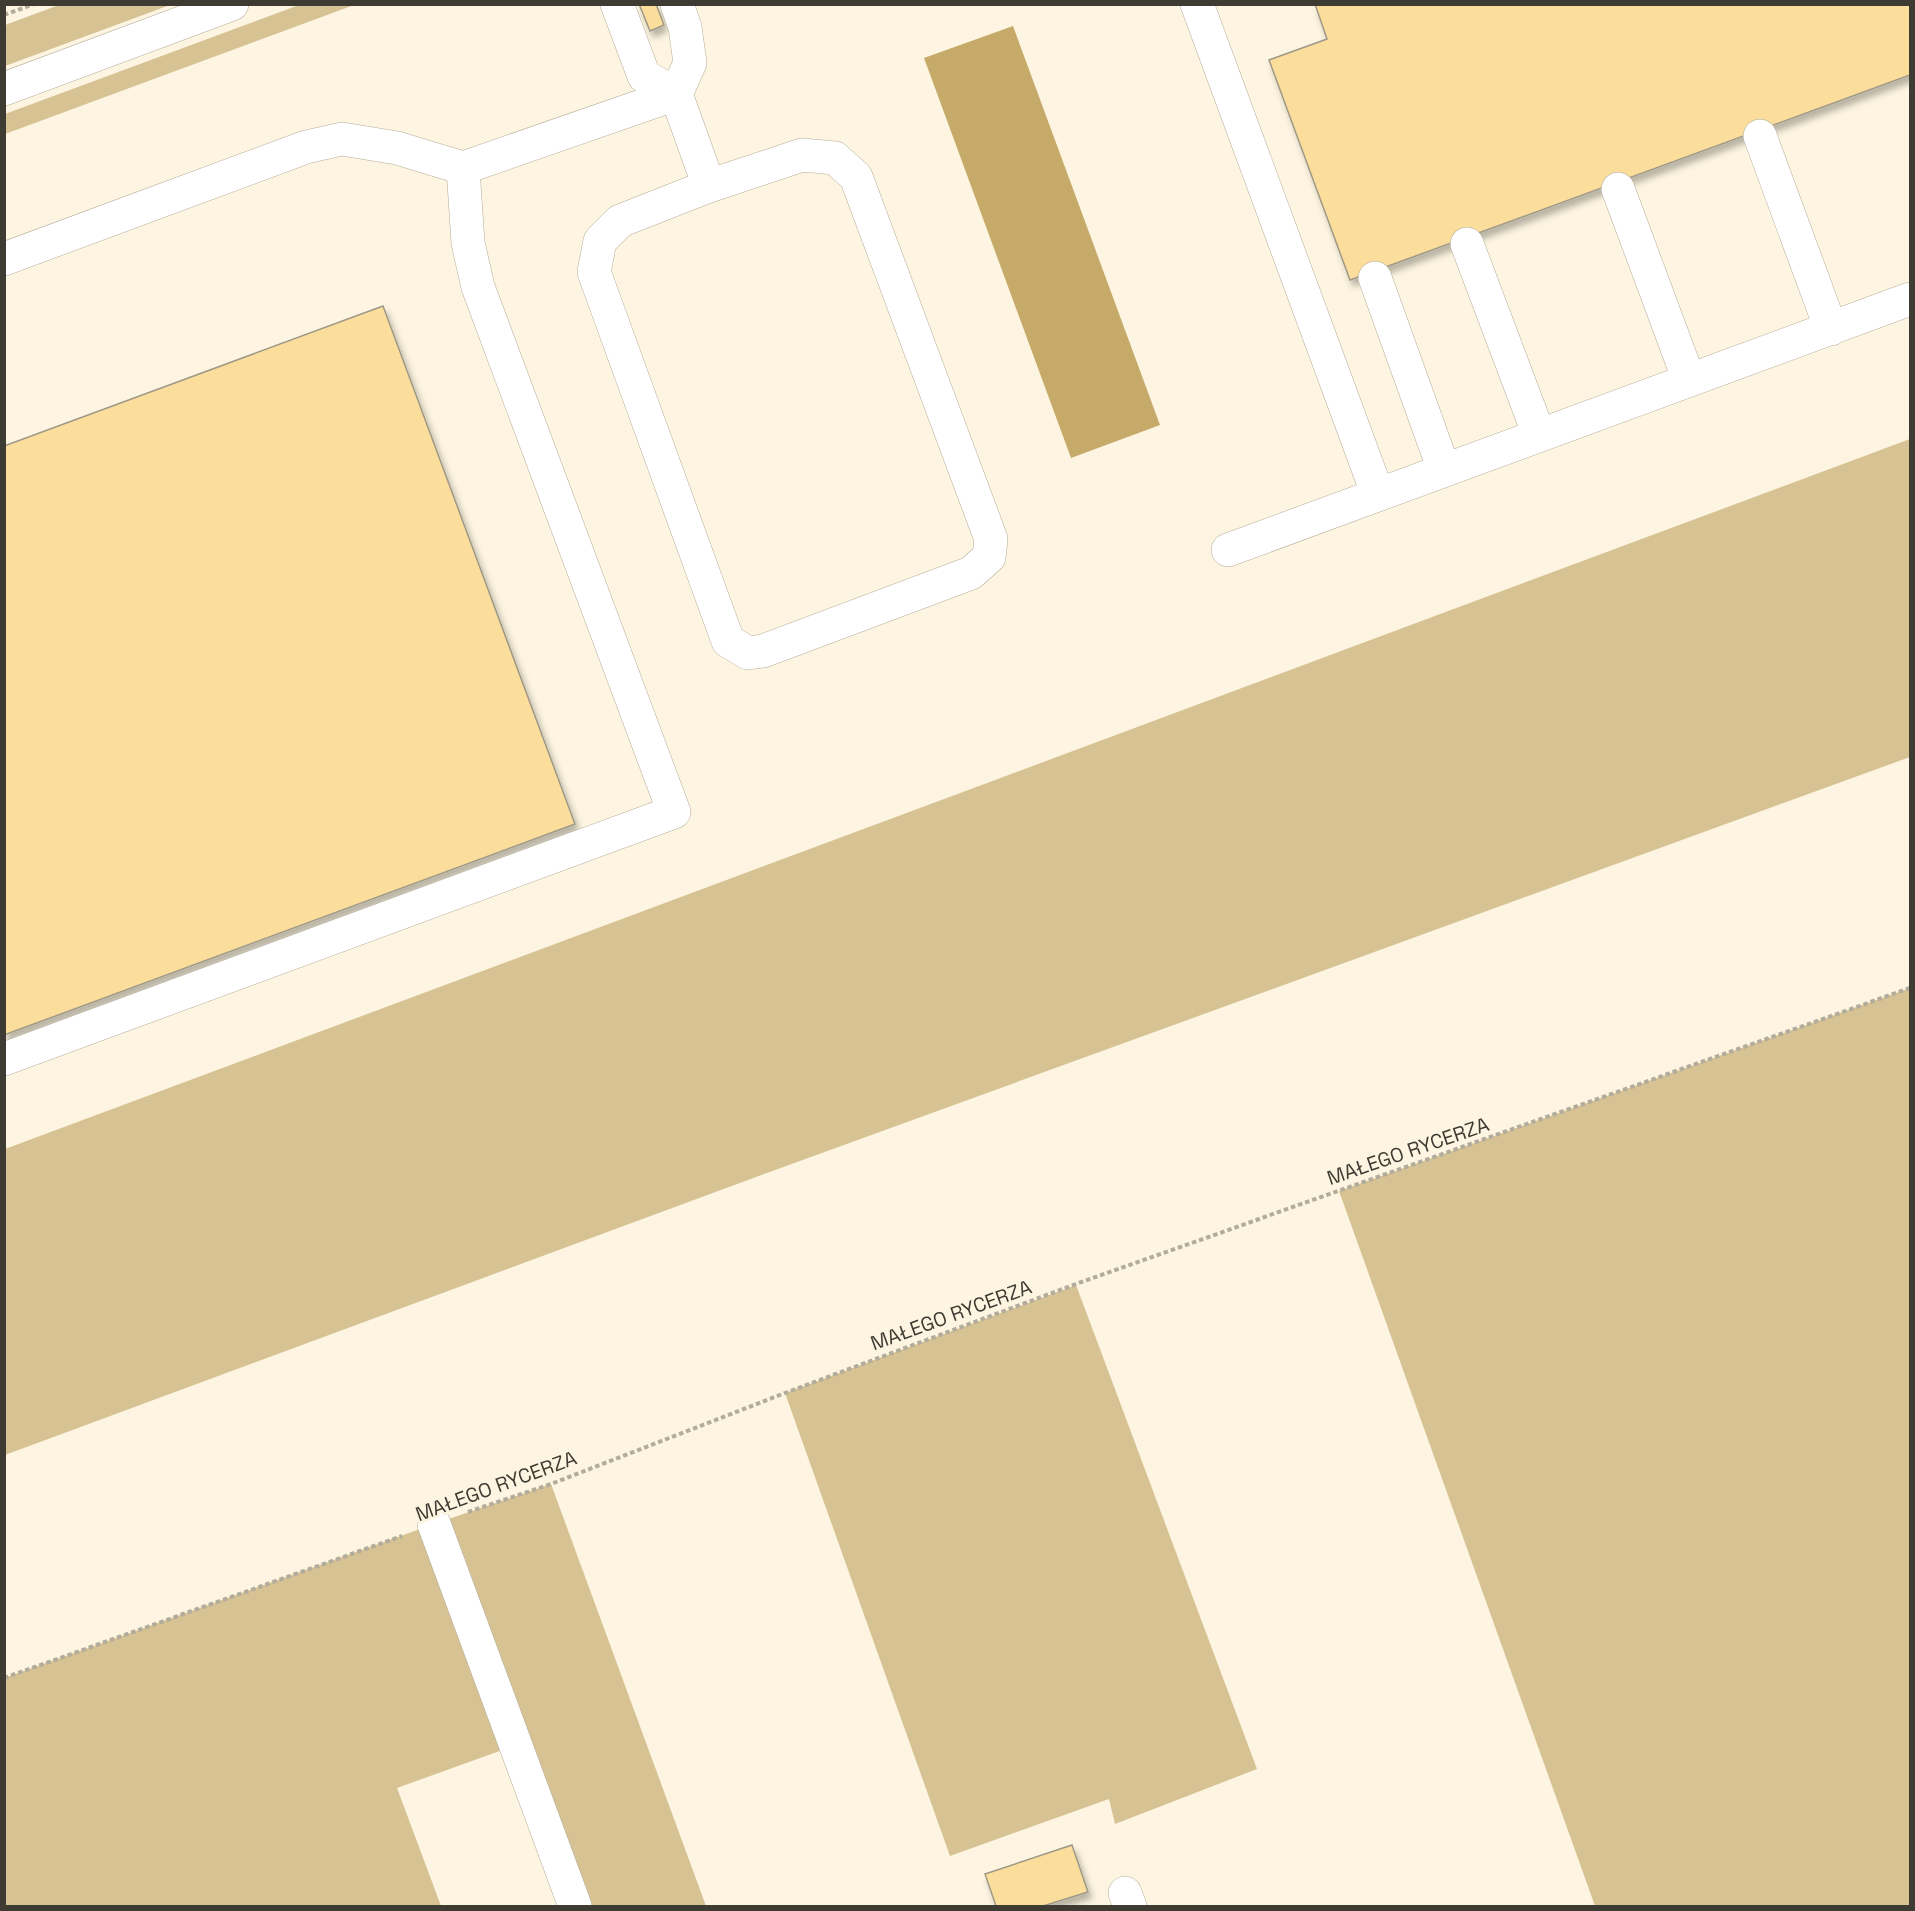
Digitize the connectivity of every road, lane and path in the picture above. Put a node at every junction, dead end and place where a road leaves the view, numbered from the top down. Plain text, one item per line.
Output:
1 (34, 4) edge
2 (232, 4) edge
3 (617, 4) edge
4 (677, 4) edge
5 (1197, 4) edge
6 (4, 15) edge
7 (4, 89) edge
8 (676, 94) junction
9 (1760, 136) dead end
10 (463, 168) junction
11 (709, 186) junction
12 (1618, 189) dead end
13 (1467, 244) dead end
14 (4, 259) edge
15 (1375, 278) dead end
16 (1911, 299) edge
17 (1831, 329) junction
18 (1689, 380) junction
19 (1539, 435) junction
20 (1444, 470) junction
21 (1378, 495) junction
22 (1228, 550) dead end
23 (1911, 988) edge
24 (4, 1059) edge
25 (434, 1524) junction
26 (4, 1678) edge
27 (575, 1906) edge

1 - 6 path
2 - 7 street
3 - 8 street
4 - 8 street
5 - 21 street
8 - 10 street
8 - 11 street
9 - 17 street
10 - 14 street
10 - 24 street
11 - 11 street
12 - 18 street
13 - 19 street
15 - 20 street
16 - 17 street
17 - 18 street
18 - 19 street
19 - 20 street
20 - 21 street
21 - 22 street
23 - 25 path, MAŁEGO RYCERZA
25 - 26 path, MAŁEGO RYCERZA
25 - 27 street

